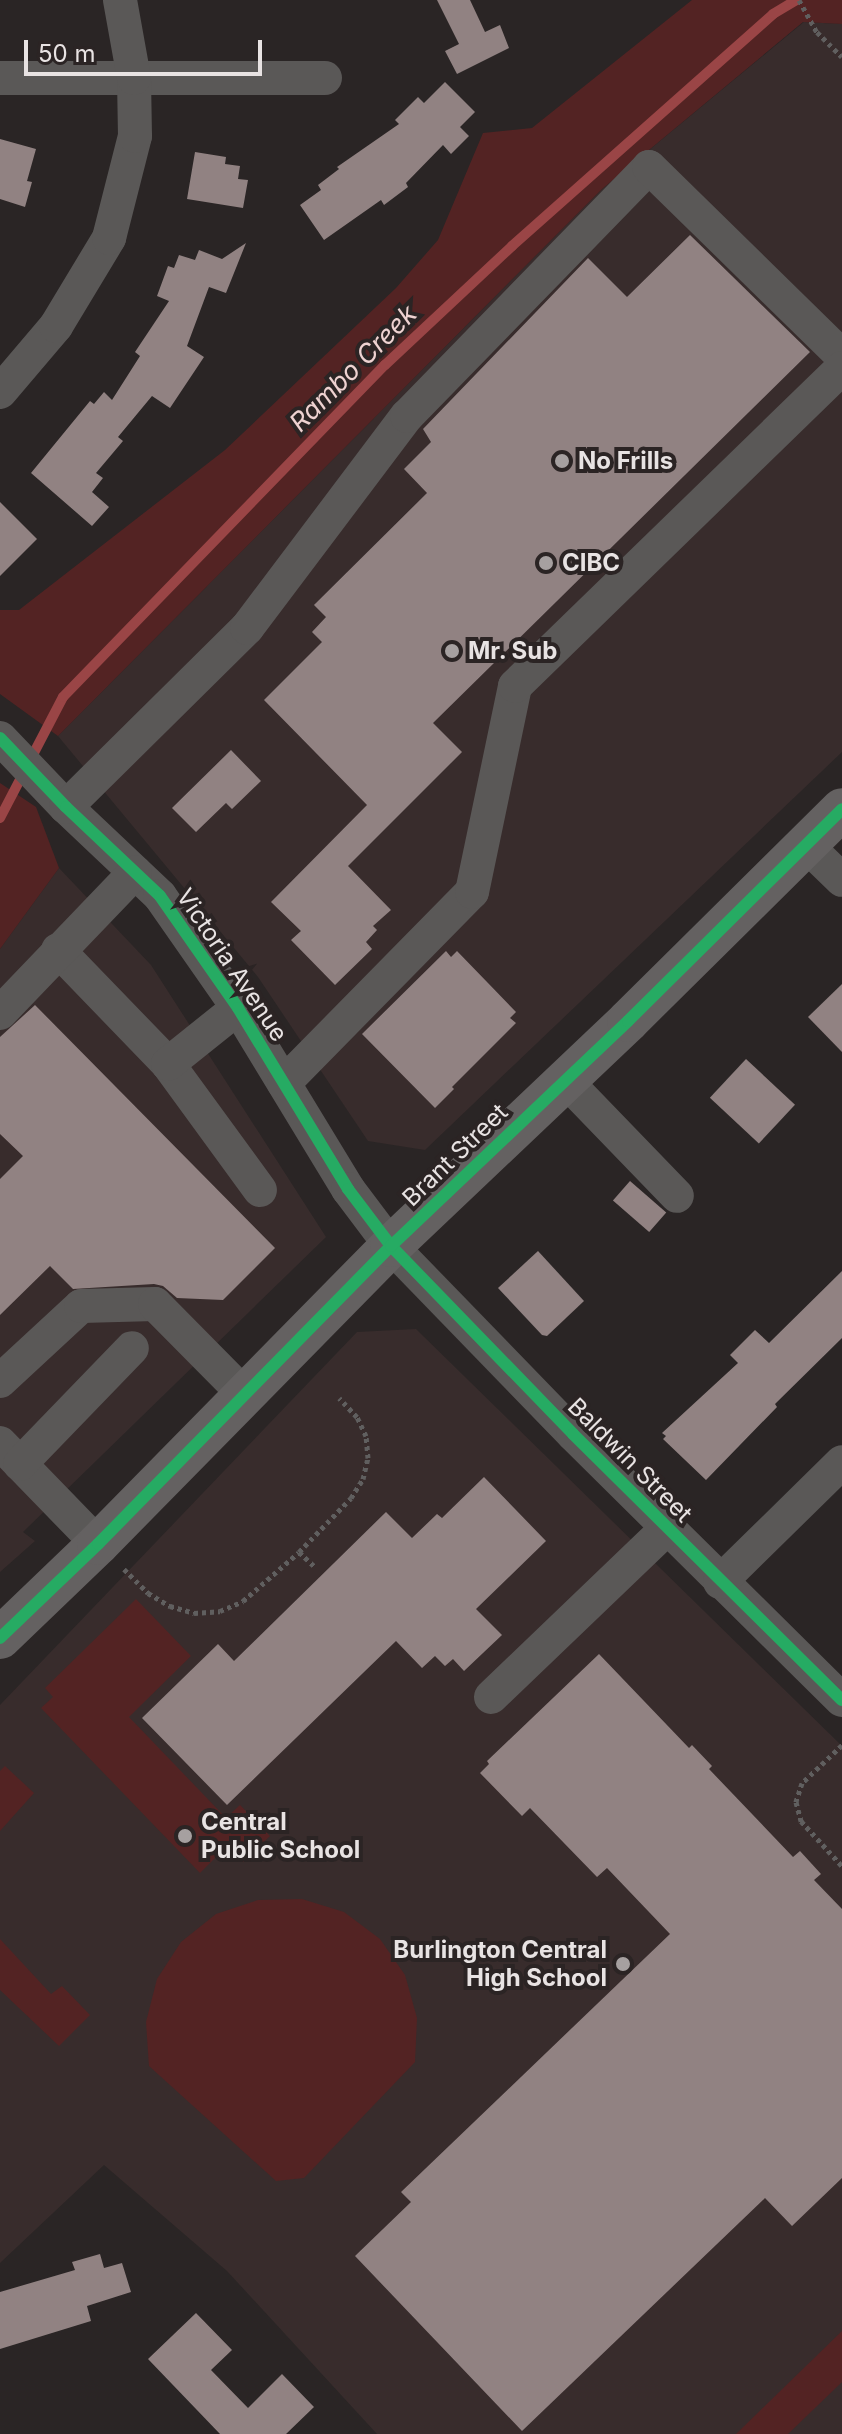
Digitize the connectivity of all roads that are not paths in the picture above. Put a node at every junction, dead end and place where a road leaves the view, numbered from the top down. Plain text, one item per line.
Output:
1 (120, 0) edge
2 (0, 78) edge
3 (134, 78) junction
4 (325, 78) dead end
5 (842, 356) edge
6 (842, 368) edge
7 (0, 392) edge
8 (0, 738) edge
9 (58, 799) junction
10 (842, 809) edge
11 (806, 845) junction
12 (135, 872) junction
13 (842, 880) edge
14 (58, 950) junction
15 (238, 1008) junction
16 (0, 1013) edge
17 (168, 1064) junction
18 (565, 1080) junction
19 (284, 1083) junction
20 (260, 1190) dead end
21 (677, 1196) dead end
22 (391, 1246) junction
23 (132, 1348) dead end
24 (0, 1381) edge
25 (245, 1395) junction
26 (10, 1453) edge
27 (842, 1462) edge
28 (667, 1528) junction
29 (98, 1544) junction
30 (720, 1582) junction
31 (0, 1638) edge
32 (491, 1697) dead end
33 (842, 1700) edge

1 - 3 street
2 - 3 street
3 - 4 street
3 - 7 street
5 - 9 street
6 - 19 street
8 - 9 street, Victoria Avenue
9 - 12 street, Victoria Avenue
10 - 11 main road, Brant Street
11 - 13 street
11 - 18 main road, Brant Street
12 - 14 street
12 - 15 street, Victoria Avenue
14 - 16 street
14 - 17 street
15 - 17 street
15 - 19 street, Victoria Avenue
17 - 20 street
18 - 21 street
18 - 22 main road, Brant Street
19 - 22 street, Victoria Avenue
22 - 25 main road, Brant Street
22 - 28 street, Baldwin Street
23 - 26 street
24 - 25 street
25 - 29 main road, Brant Street
26 - 29 street
27 - 30 street
28 - 30 street, Baldwin Street
28 - 32 street
29 - 31 main road, Brant Street
30 - 33 street, Baldwin Street

